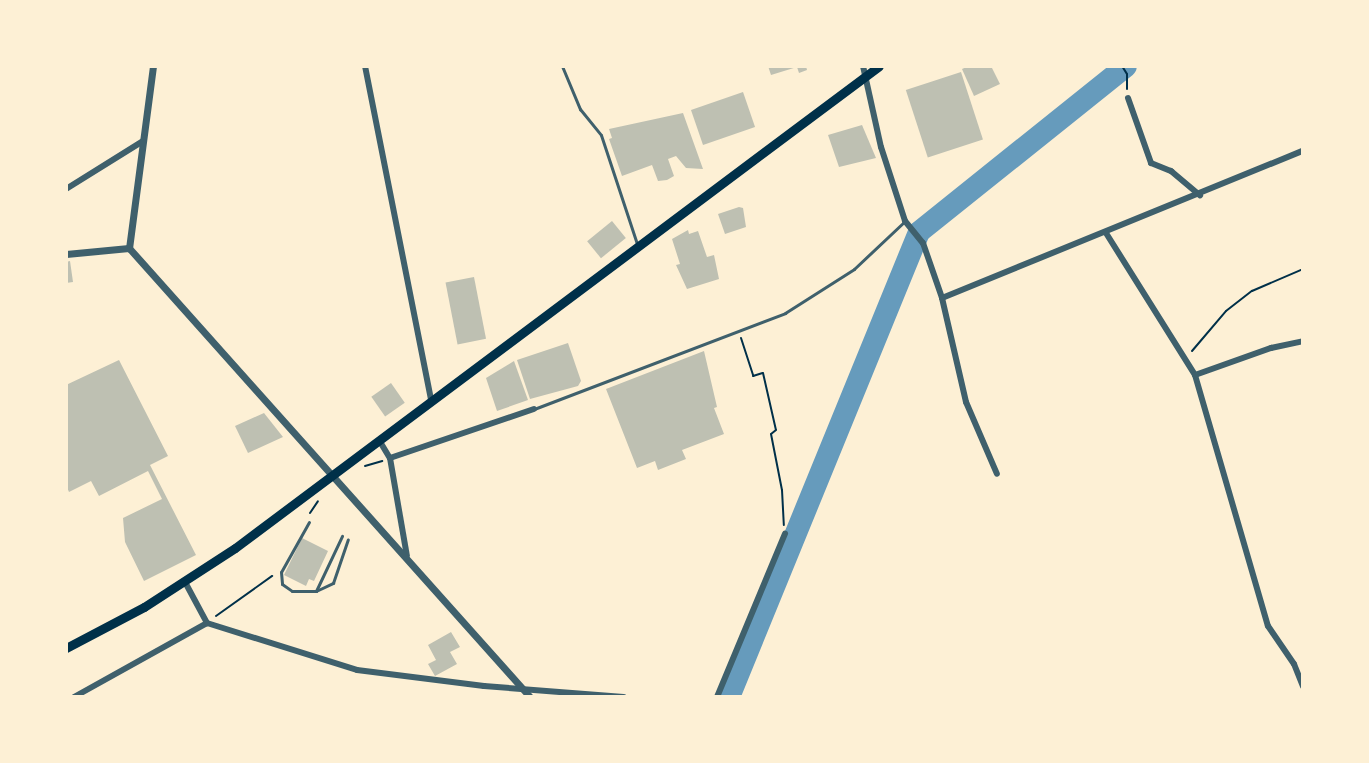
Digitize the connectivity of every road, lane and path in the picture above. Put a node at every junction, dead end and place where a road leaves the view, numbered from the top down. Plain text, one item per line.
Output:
1 (153, 66) edge
2 (365, 66) edge
3 (562, 66) edge
4 (879, 66) edge
5 (1122, 66) edge
6 (864, 71) edge
7 (1128, 98) joint
8 (143, 141) junction
9 (1303, 151) edge
10 (66, 177) edge
11 (69, 188) edge
12 (1200, 195) junction
13 (905, 221) junction
14 (1106, 233) junction
15 (637, 244) junction
16 (129, 248) junction
17 (66, 254) edge
18 (1303, 269) edge
19 (942, 298) junction
20 (738, 330) junction
21 (1303, 341) edge
22 (1186, 359) junction
23 (1195, 375) junction
24 (431, 399) junction
25 (534, 409) joint
26 (378, 440) junction
27 (390, 458) junction
28 (997, 474) dead end
29 (334, 476) junction
30 (309, 522) dead end
31 (785, 534) joint
32 (342, 536) dead end
33 (348, 539) dead end
34 (407, 556) junction
35 (185, 582) junction
36 (316, 591) junction
37 (207, 623) junction
38 (66, 648) edge
39 (1303, 686) edge
40 (527, 694) edge
41 (74, 697) edge
42 (624, 697) edge
43 (717, 697) edge

1 - 8 street
2 - 24 street
3 - 15 lane
4 - 6 highway
5 - 7 path
6 - 13 street
6 - 15 highway
7 - 12 street
8 - 11 street
8 - 16 street
9 - 12 street
10 - 11 street
12 - 14 street
13 - 19 street
13 - 20 lane
14 - 19 street
14 - 22 street
15 - 24 highway
16 - 17 street
16 - 29 street
18 - 22 path
19 - 28 street
20 - 25 lane
20 - 31 path
21 - 23 street
22 - 23 street
23 - 39 street
24 - 26 highway
25 - 27 street
26 - 27 street
26 - 29 highway
27 - 34 street
29 - 34 street
29 - 35 highway
30 - 36 lane
31 - 43 street
32 - 36 lane
33 - 36 lane
34 - 40 street
35 - 37 street
35 - 38 highway
37 - 40 street
37 - 41 street
40 - 42 street

